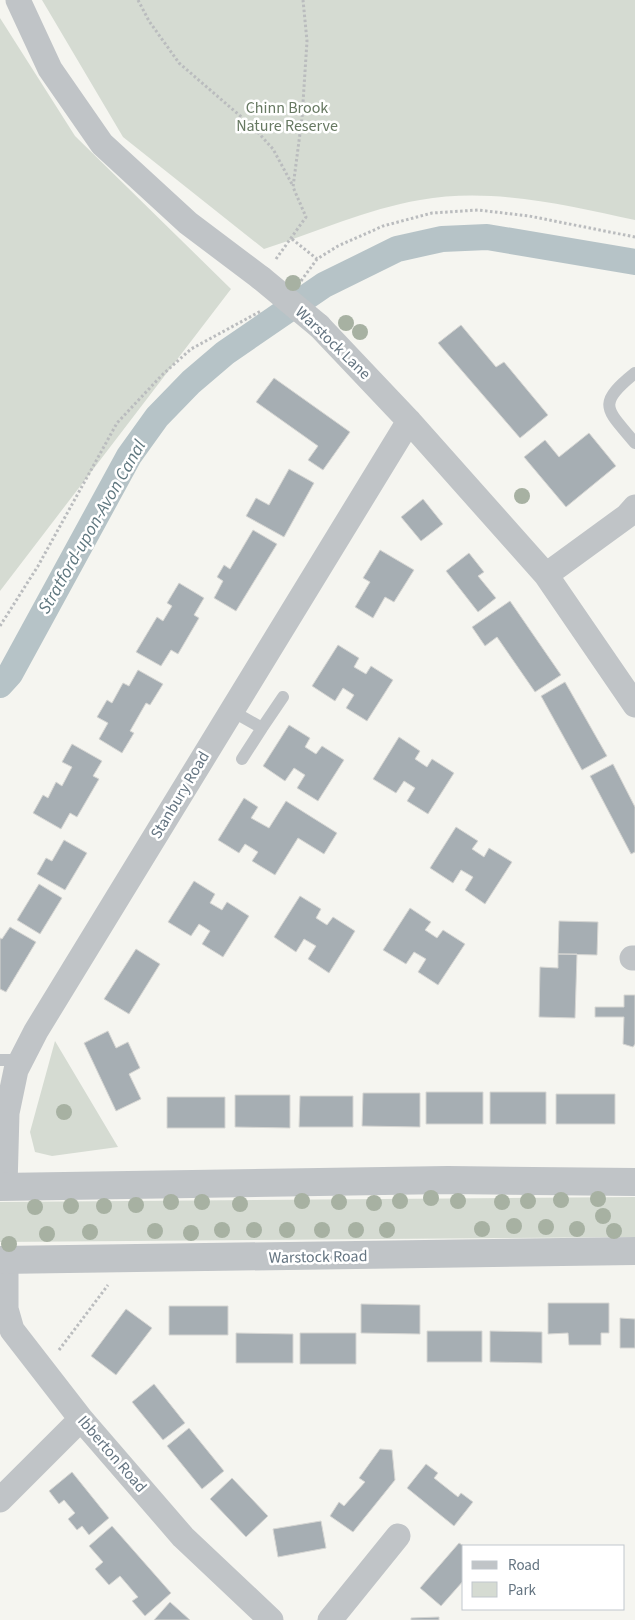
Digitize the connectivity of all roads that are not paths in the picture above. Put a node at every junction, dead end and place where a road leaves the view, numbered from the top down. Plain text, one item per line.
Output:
1 (18, 0) edge
2 (635, 373) edge
3 (409, 421) junction
4 (635, 443) edge
5 (635, 507) edge
6 (546, 576) junction
7 (283, 697) dead end
8 (635, 705) edge
9 (232, 711) junction
10 (262, 728) junction
11 (242, 759) dead end
12 (11, 1060) edge
13 (635, 1182) edge
14 (2, 1187) edge
15 (635, 1252) edge
16 (3, 1260) edge
17 (6, 1332) edge
18 (81, 1419) junction
19 (0, 1500) edge
20 (398, 1536) dead end
21 (270, 1620) edge
22 (330, 1620) edge

1 - 3 street, Warstock Lane, bridge
2 - 4 lane
3 - 6 street, Warstock Lane
3 - 9 street, Stanbury Road
5 - 6 street
6 - 8 street, Warstock Lane
7 - 10 lane
9 - 10 lane
9 - 12 street, Stanbury Road
10 - 11 lane
12 - 14 street, Stanbury Road
13 - 14 street
15 - 16 street, Warstock Road
16 - 17 street, Ibberton Road
17 - 18 street, Ibberton Road
18 - 19 street
18 - 21 street, Ibberton Road
20 - 22 street

